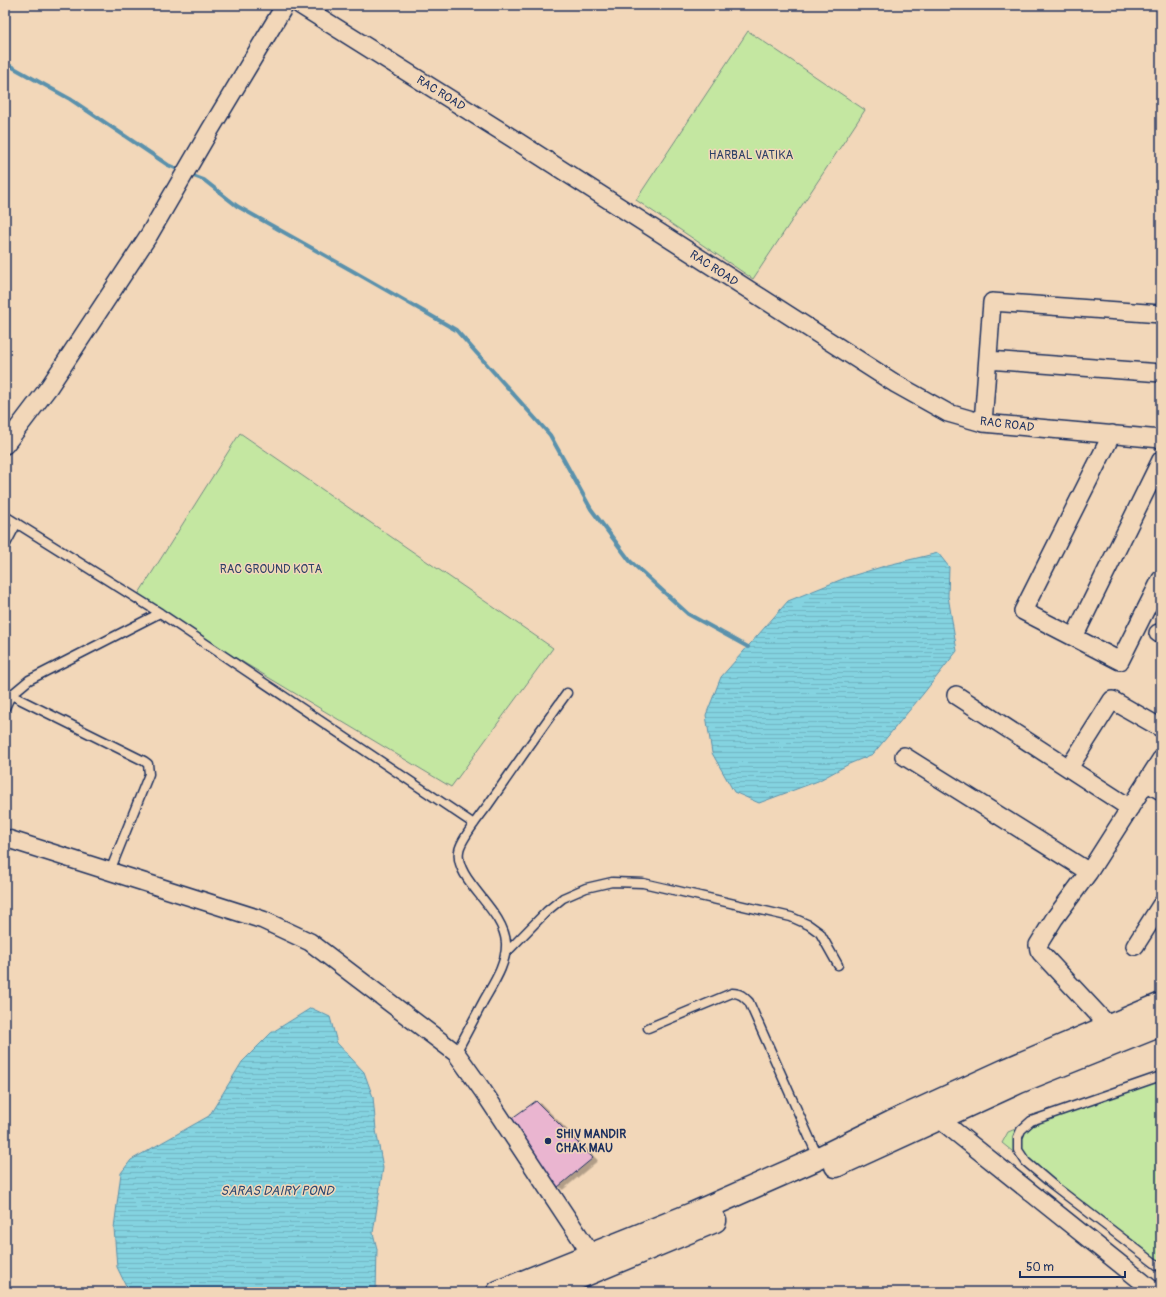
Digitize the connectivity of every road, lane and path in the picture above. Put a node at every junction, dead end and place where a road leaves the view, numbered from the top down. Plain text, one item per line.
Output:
1 (285, 5) edge
2 (300, 5) edge
3 (1161, 314) edge
4 (988, 360) junction
5 (1161, 373) edge
6 (983, 423) junction
7 (1112, 434) junction
8 (1161, 439) edge
9 (5, 445) edge
10 (1161, 460) edge
11 (5, 516) edge
12 (17, 523) junction
13 (5, 546) edge
14 (1161, 579) edge
15 (160, 613) junction
16 (1074, 637) junction
17 (8, 693) edge
18 (567, 693) dead end
19 (956, 695) dead end
20 (5, 708) edge
21 (1161, 728) edge
22 (904, 756) dead end
23 (1161, 759) edge
24 (1069, 768) junction
25 (1146, 782) junction
26 (1161, 791) edge
27 (1130, 808) junction
28 (474, 824) junction
29 (5, 838) edge
30 (110, 871) junction
31 (1089, 872) junction
32 (1161, 905) edge
33 (1135, 946) dead end
34 (505, 954) junction
35 (838, 965) dead end
36 (1161, 1004) edge
37 (1161, 1025) edge
38 (1109, 1026) junction
39 (648, 1028) dead end
40 (456, 1053) junction
41 (1161, 1076) edge
42 (938, 1118) junction
43 (819, 1158) junction
44 (591, 1254) junction
45 (1161, 1268) edge
46 (498, 1292) edge
47 (544, 1292) edge
48 (1154, 1292) edge

1 - 9 street
2 - 6 street, RAC ROAD
3 - 4 street
4 - 5 street
4 - 6 street
6 - 7 street, RAC ROAD
7 - 8 street, RAC ROAD
7 - 16 street
10 - 16 street
11 - 12 lane
12 - 13 lane
12 - 15 lane
14 - 16 street
15 - 17 lane
15 - 28 lane
17 - 20 lane
17 - 30 lane
18 - 28 lane
19 - 24 street
21 - 24 street
22 - 31 street
23 - 25 street
24 - 27 street
25 - 26 street
25 - 27 street
27 - 31 street
28 - 34 lane
29 - 30 street
30 - 40 street
31 - 38 street
32 - 33 street
34 - 35 lane
34 - 40 lane
36 - 38 street
37 - 42 street
38 - 43 street
39 - 43 lane
40 - 44 street
41 - 45 lane
42 - 47 street
42 - 48 street
43 - 44 street
44 - 46 street

